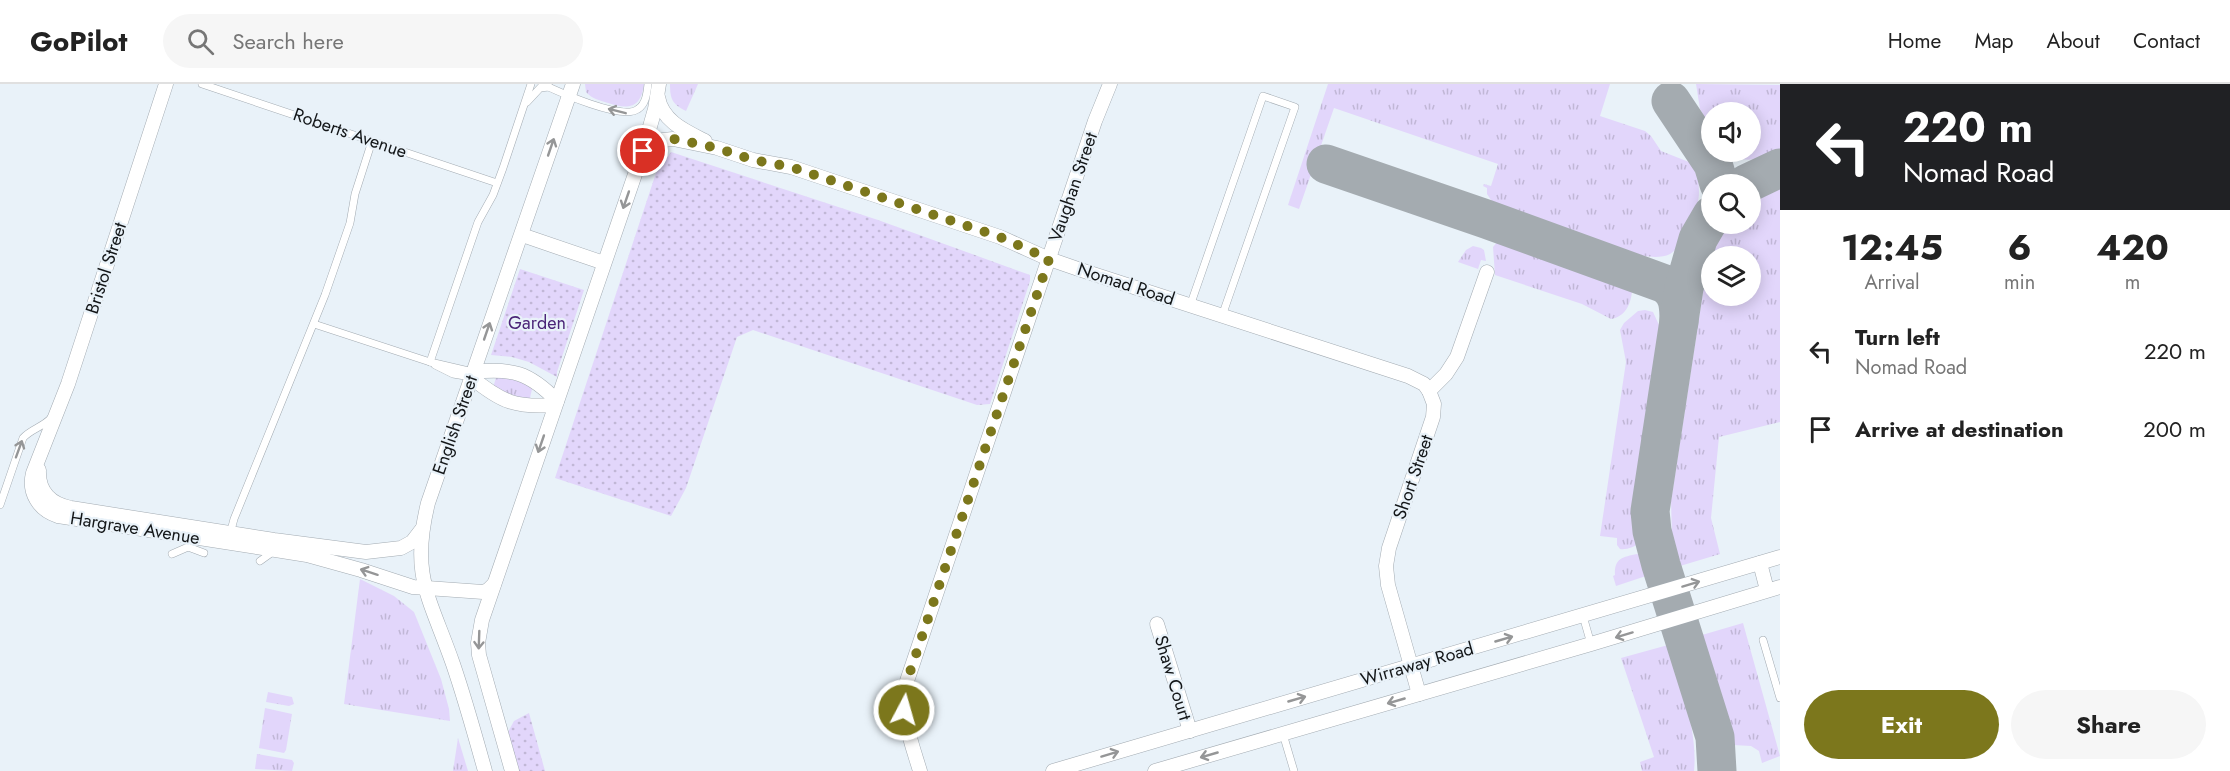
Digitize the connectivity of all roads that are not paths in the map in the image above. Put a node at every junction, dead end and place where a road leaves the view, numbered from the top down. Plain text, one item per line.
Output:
1 (166, 84) edge
2 (202, 84) edge
3 (531, 84) edge
4 (648, 84) edge
5 (1110, 84) edge
6 (545, 86) edge
7 (571, 90) edge
8 (658, 90) edge
9 (522, 109) junction
10 (372, 141) junction
11 (717, 148) junction
12 (643, 151) junction
13 (497, 183) junction
14 (522, 235) junction
15 (1049, 259) junction
16 (604, 263) junction
17 (1487, 272) dead end
18 (1190, 306) junction
19 (1221, 316) junction
20 (314, 324) junction
21 (430, 362) junction
22 (472, 374) junction
23 (1429, 391) junction
24 (556, 403) junction
25 (60, 406) junction
26 (42, 450) junction
27 (0, 505) edge
28 (422, 529) junction
29 (230, 537) junction
30 (207, 539) junction
31 (275, 545) junction
32 (188, 547) junction
33 (204, 553) dead end
34 (172, 554) dead end
35 (1780, 557) edge
36 (260, 561) dead end
37 (1760, 563) junction
38 (494, 584) junction
39 (425, 588) junction
40 (1774, 588) edge
41 (1583, 616) junction
42 (1157, 624) dead end
43 (1763, 640) dead end
44 (1591, 645) junction
45 (1411, 666) junction
46 (1419, 694) junction
47 (1780, 698) edge
48 (496, 716) junction
49 (471, 723) junction
50 (1190, 731) junction
51 (1283, 734) junction
52 (485, 771) edge
53 (512, 771) edge
54 (920, 771) edge
55 (1053, 771) edge
56 (1155, 771) edge
57 (1294, 771) edge

1 - 25 street, Bristol Street
2 - 10 lane, Roberts Avenue
3 - 9 lane
4 -> 7 lane
5 - 15 street, Vaughan Street
6 - 7 lane
6 - 9 lane
14 -> 7 street, English Street
8 - 11 street, Nomad Road
8 - 12 street
9 - 13 lane
10 - 13 lane, Roberts Avenue
10 - 20 lane
11 - 12 street, Nomad Road
11 - 15 street, Nomad Road
12 -> 16 street
13 - 21 lane
14 - 16 street
22 -> 14 street, English Street
15 - 18 street, Nomad Road
15 - 54 street, Vaughan Street
16 - 24 street
17 - 23 street
18 - 19 street, Nomad Road
18 - 19 lane
19 - 23 street, Nomad Road
20 - 21 lane
20 - 29 lane
21 - 22 lane
22 - 24 street
22 - 24 street
22 - 28 street, English Street
23 - 45 street, Short Street
24 -> 38 street
25 - 26 street, Bristol Street
27 -> 25 lane
26 - 29 street, Hargrave Avenue
26 - 30 street, Hargrave Avenue
28 - 31 street
28 - 39 street, English Street
29 - 30 street, Hargrave Avenue
29 - 31 street, Hargrave Avenue
30 - 32 lane
31 - 36 lane
39 -> 31 street, Hargrave Avenue
32 - 33 lane
32 - 34 lane
35 - 37 street, Wirraway Road
37 - 40 street
41 -> 37 street, Wirraway Road
38 - 39 street, Hargrave Avenue
38 -> 48 street
39 - 49 street, English Street
40 -> 44 street, Wirraway Road
41 - 44 lane
45 -> 41 street, Wirraway Road
42 - 50 street, Shaw Court
43 - 47 lane
44 - 46 street, Wirraway Road
45 - 46 street, Short Street
50 -> 45 street, Wirraway Road
46 -> 51 street, Wirraway Road
48 - 49 street
48 - 53 street
49 - 52 street, English Street
55 -> 50 street, Wirraway Road
51 -> 56 street, Wirraway Road
51 - 57 lane

